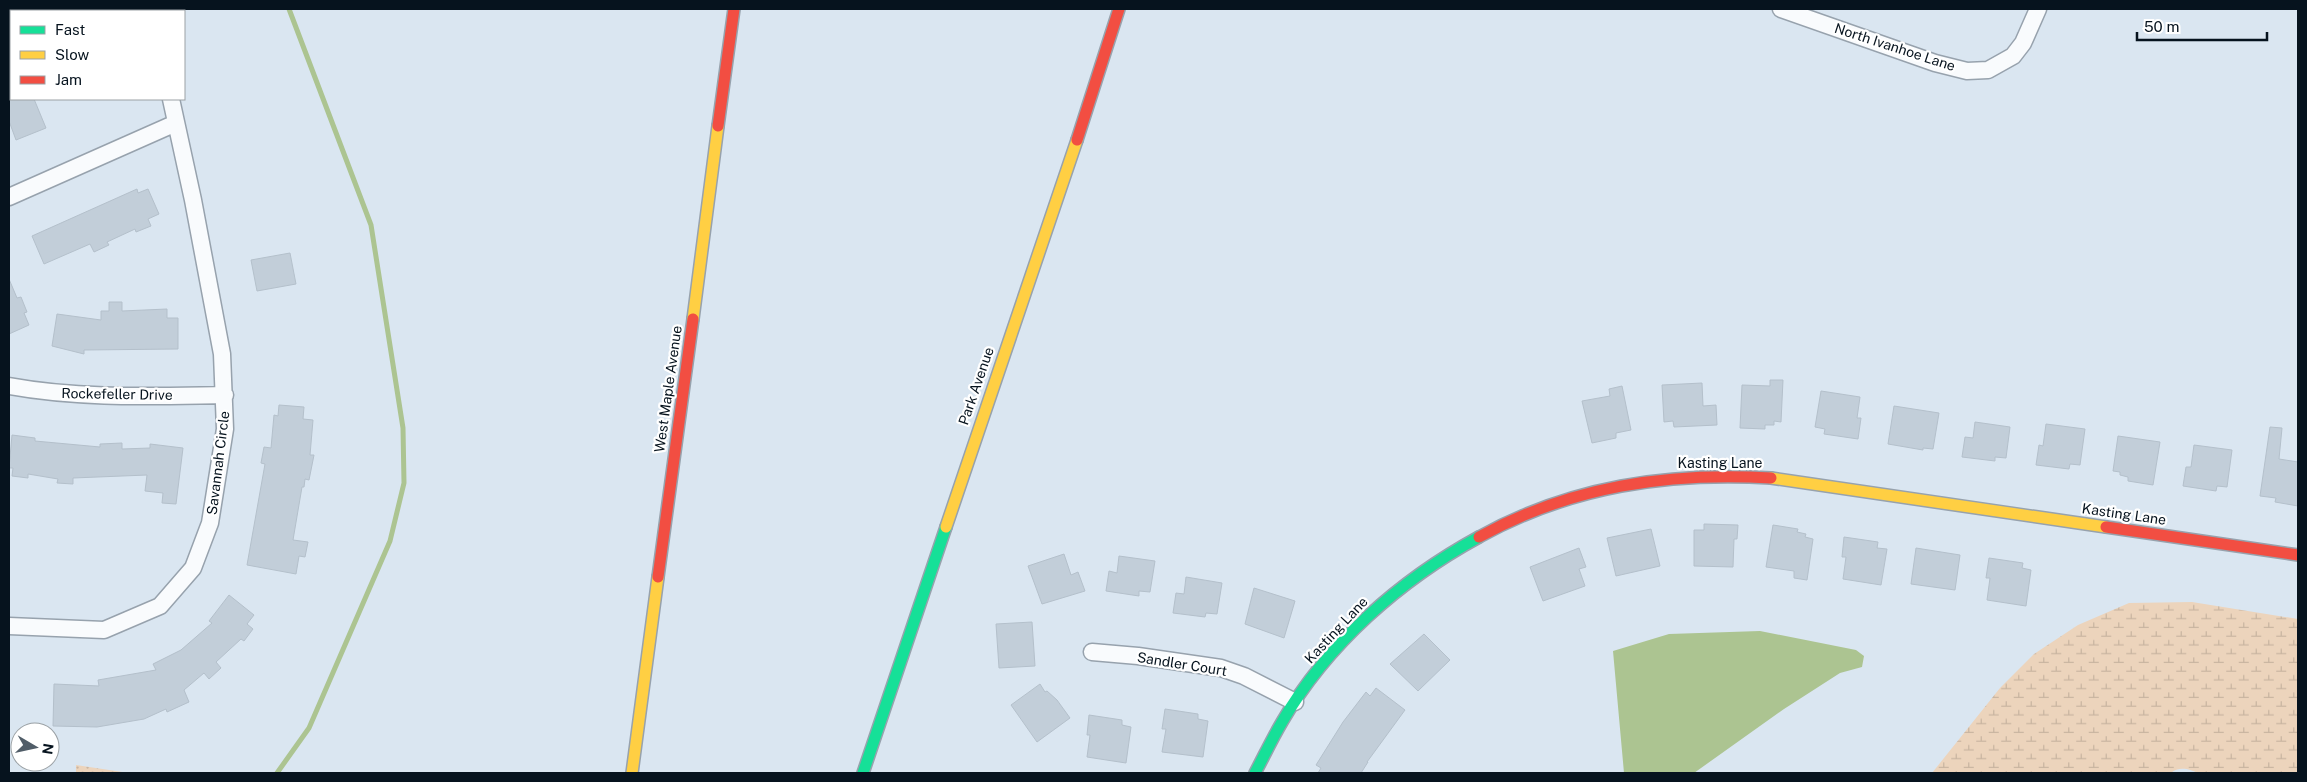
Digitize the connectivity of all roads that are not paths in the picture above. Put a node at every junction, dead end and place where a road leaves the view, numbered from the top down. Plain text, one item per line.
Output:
1 (734, 9) edge
2 (1119, 9) edge
3 (1781, 9) edge
4 (2038, 9) edge
5 (171, 100) edge
6 (176, 123) junction
7 (9, 197) edge
8 (9, 386) edge
9 (225, 395) junction
10 (2298, 555) edge
11 (9, 626) edge
12 (1092, 652) dead end
13 (1295, 702) junction
14 (632, 773) edge
15 (863, 773) edge
16 (1254, 773) edge

1 - 14 street, West Maple Avenue
2 - 15 street, Park Avenue
3 - 4 street, North Ivanhoe Lane
5 - 6 street, Savannah Circle
6 - 7 street
6 - 9 street, Savannah Circle
8 - 9 street, Rockefeller Drive
9 - 11 street, Savannah Circle
10 - 13 street, Kasting Lane
12 - 13 street, Sandler Court
13 - 16 street, Kasting Lane

